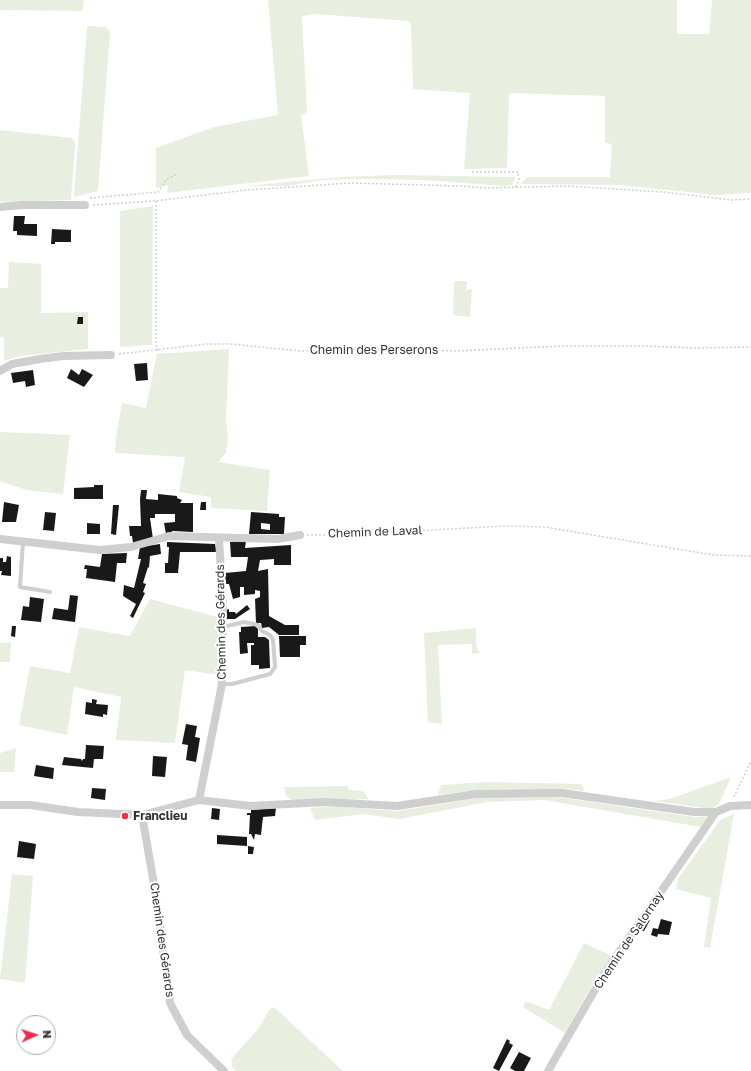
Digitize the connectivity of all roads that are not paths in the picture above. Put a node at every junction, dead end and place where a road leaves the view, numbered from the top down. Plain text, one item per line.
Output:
1 (85, 206) road end
2 (0, 207) edge
3 (111, 355) road end
4 (0, 371) edge
5 (300, 535) road end
6 (219, 538) junction
7 (0, 539) edge
8 (23, 542) junction
9 (50, 592) dead end
10 (223, 627) junction
11 (222, 684) junction
12 (199, 800) junction
13 (0, 805) edge
14 (751, 805) edge
15 (716, 812) junction
16 (142, 815) junction
17 (224, 1071) edge
18 (548, 1071) edge

1 - 2 street
3 - 4 street
5 - 6 street
6 - 8 street
6 - 10 street, Chemin des Gérards
7 - 8 street
8 - 9 lane
10 - 11 street, Chemin des Gérards
10 - 11 lane
11 - 12 street, Chemin des Gérards
12 - 15 street
12 - 16 street
13 - 16 street
14 - 15 street
15 - 18 street, Chemin de Salornay
16 - 17 street, Chemin des Gérards

